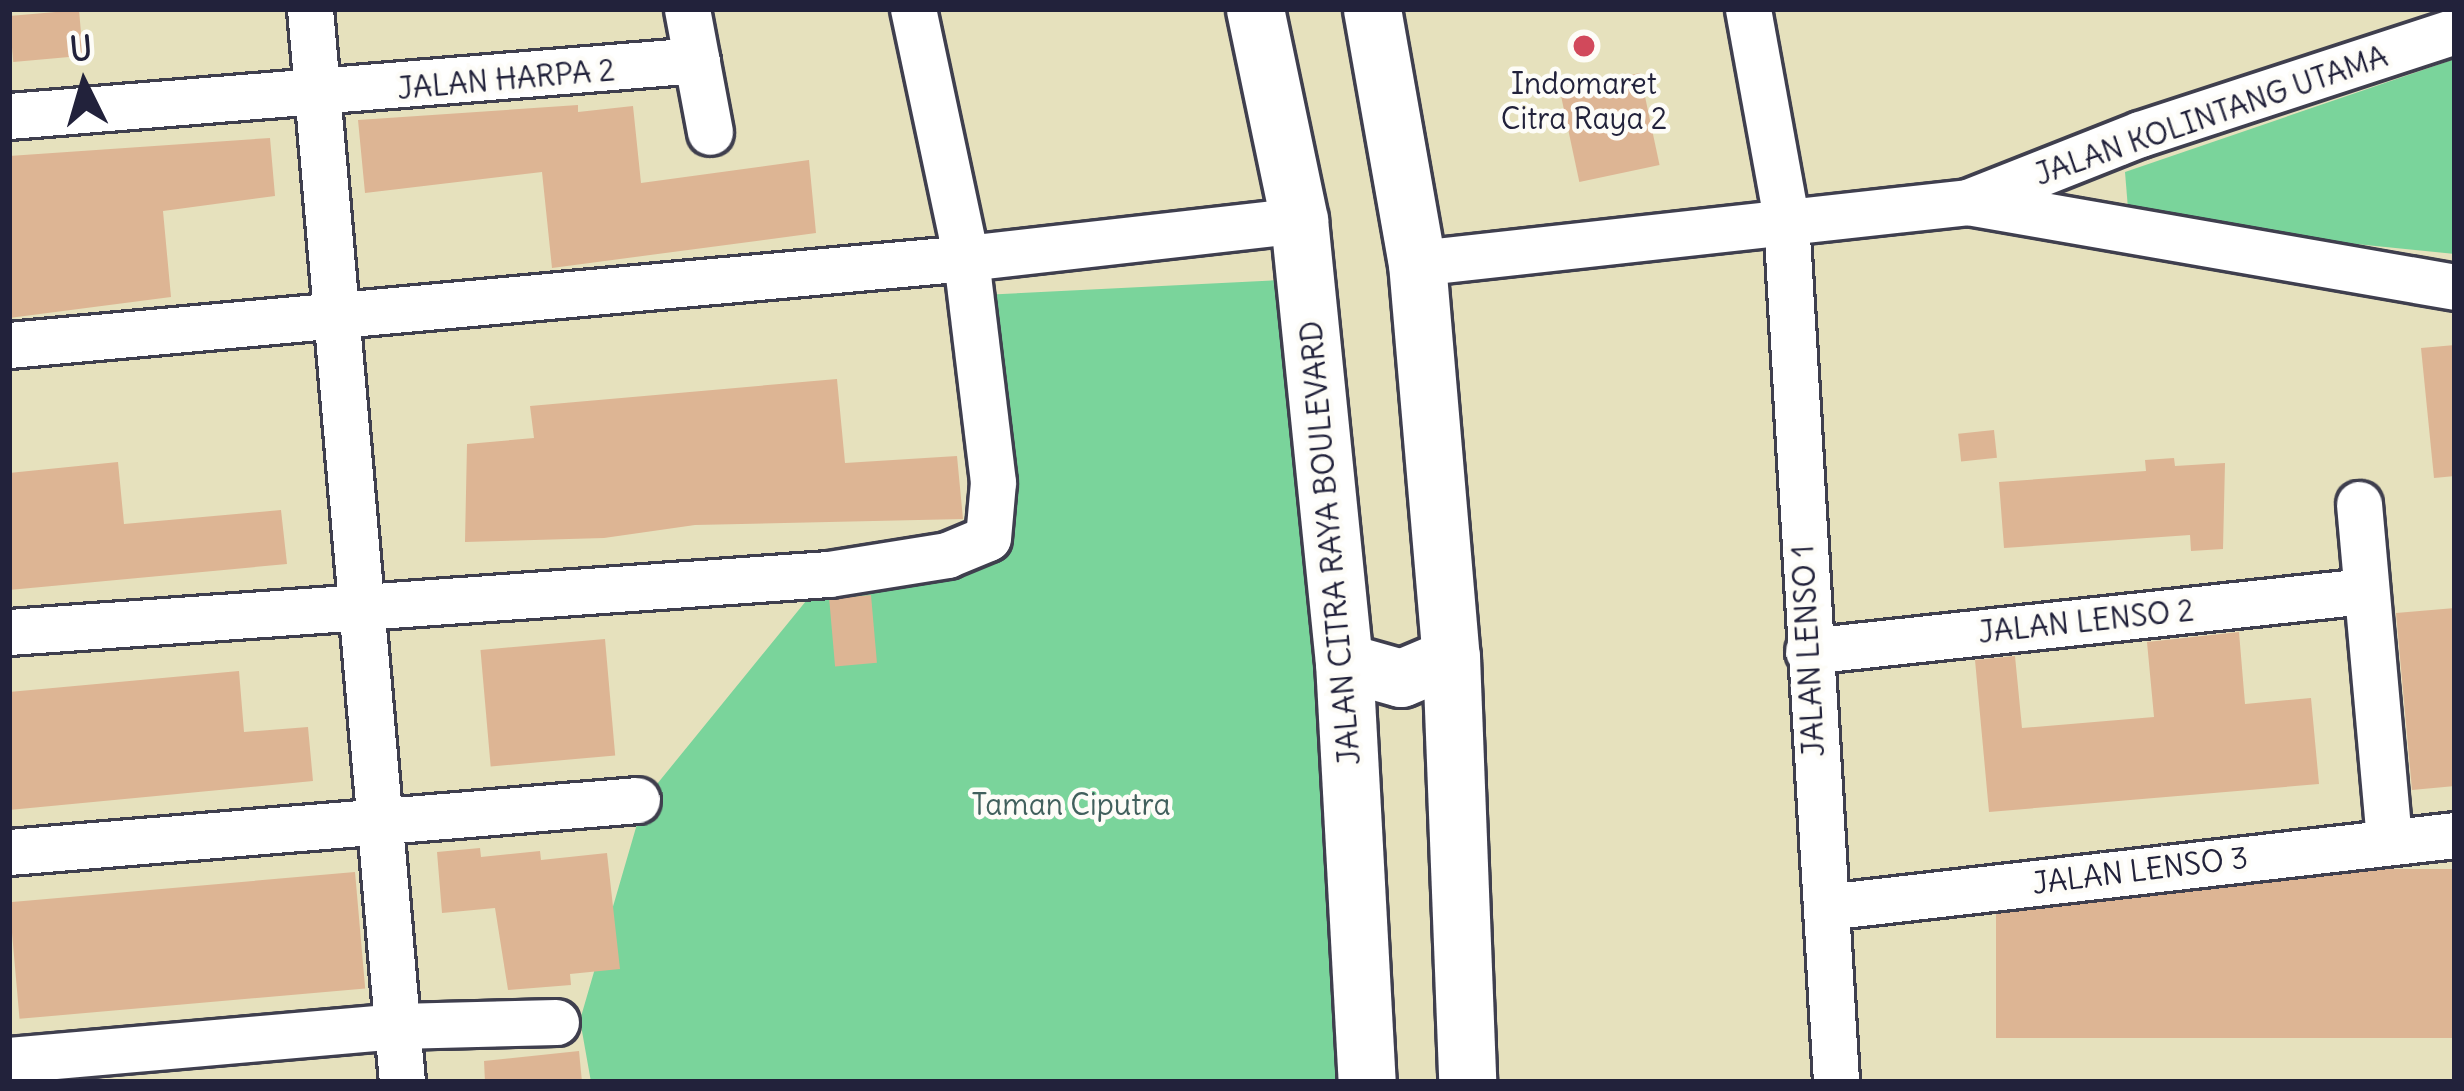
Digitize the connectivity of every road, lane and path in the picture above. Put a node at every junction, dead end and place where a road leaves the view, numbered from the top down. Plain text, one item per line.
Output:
1 (310, 9) edge
2 (687, 9) edge
3 (913, 9) edge
4 (1255, 9) edge
5 (1372, 9) edge
6 (1748, 9) edge
7 (2455, 31) edge
8 (697, 60) junction
9 (315, 97) junction
10 (9, 116) edge
11 (710, 132) dead end
12 (1968, 202) junction
13 (1786, 219) junction
14 (1299, 220) junction
15 (966, 258) junction
16 (1418, 263) junction
17 (2455, 286) edge
18 (339, 316) junction
19 (9, 345) edge
20 (2359, 504) dead end
21 (2365, 591) junction
22 (363, 605) junction
23 (9, 632) edge
24 (1808, 651) junction
25 (1450, 657) junction
26 (1344, 662) junction
27 (637, 800) dead end
28 (380, 816) junction
29 (2455, 835) edge
30 (2389, 841) junction
31 (9, 852) edge
32 (1826, 907) junction
33 (556, 1022) dead end
34 (397, 1026) junction
35 (9, 1060) edge
36 (402, 1082) edge
37 (1366, 1082) edge
38 (1467, 1082) edge
39 (1836, 1082) edge

1 - 9 street
2 - 8 street
3 - 15 street
4 - 14 main road, JALAN CITRA RAYA BOULEVARD
5 - 16 main road
6 - 13 street, JALAN LENSO 1
7 - 12 street, JALAN KOLINTANG UTAMA
8 - 9 street, JALAN HARPA 2
8 - 11 street
9 - 10 street, JALAN HARPA 2
9 - 18 street
12 - 13 street, JALAN KOLINTANG UTAMA
12 - 17 street, JALAN KOLINTANG UTAMA
13 - 16 street, JALAN KOLINTANG UTAMA
13 - 24 street, JALAN LENSO 1
14 - 15 street
14 - 26 main road, JALAN CITRA RAYA BOULEVARD
15 - 18 street
15 - 22 street
16 - 25 main road
18 - 19 street
18 - 22 street
20 - 21 street
21 - 24 street, JALAN LENSO 2
21 - 30 street
22 - 23 street
22 - 28 street
24 - 32 street, JALAN LENSO 1
25 - 26 main road
25 - 38 main road
26 - 37 main road, JALAN CITRA RAYA BOULEVARD
27 - 28 street
28 - 31 street
28 - 34 street
29 - 30 street, JALAN LENSO 3
30 - 32 street, JALAN LENSO 3
32 - 39 street, JALAN LENSO 1
33 - 34 street
34 - 35 street
34 - 36 street

